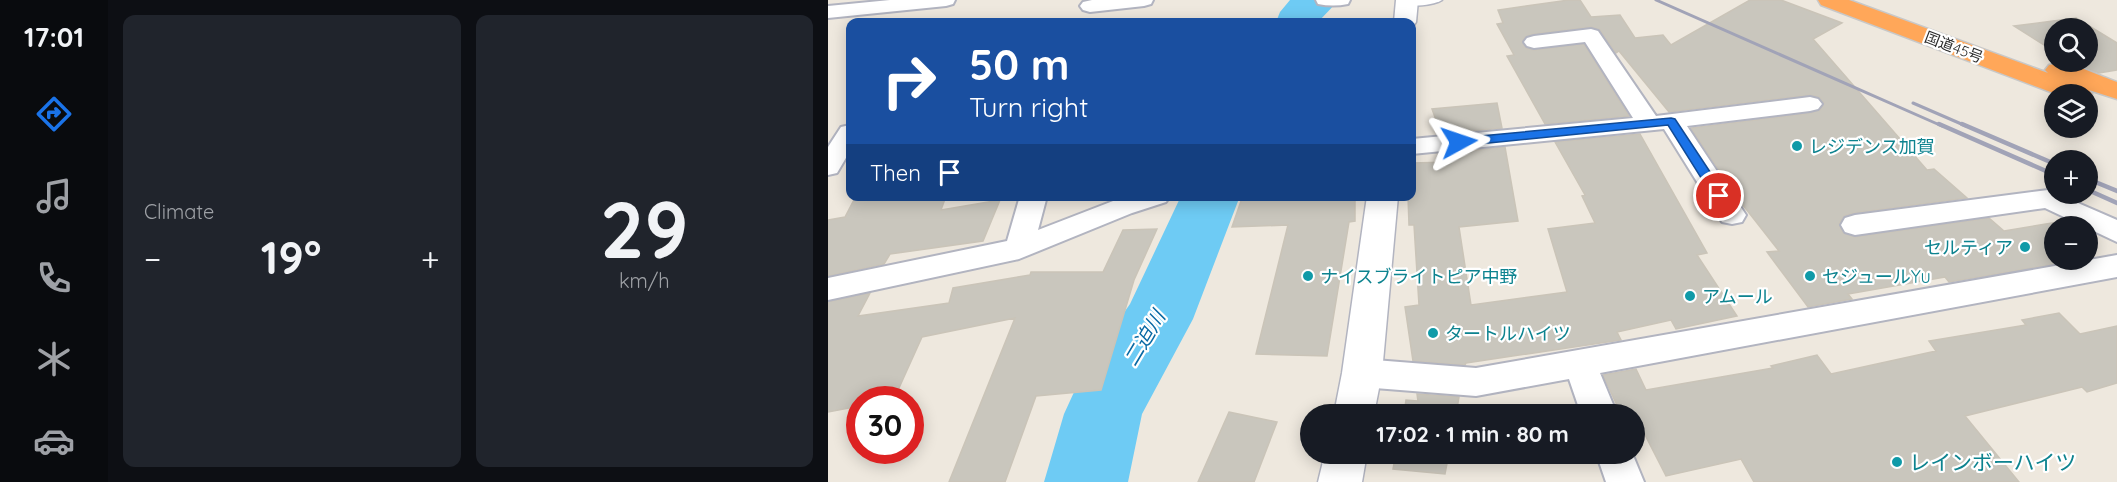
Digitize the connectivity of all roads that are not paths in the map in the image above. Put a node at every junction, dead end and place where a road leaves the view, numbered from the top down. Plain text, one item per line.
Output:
1 (1144, 0) edge
2 (1326, 0) edge
3 (1341, 0) edge
4 (1437, 0) edge
5 (1829, 0) edge
6 (1868, 0) edge
7 (940, 1) edge
8 (1406, 8) edge
9 (1089, 9) edge
10 (828, 12) edge
11 (925, 18) edge
12 (1534, 42) dead end
13 (2052, 84) edge
14 (2117, 91) edge
15 (2098, 102) edge
16 (1810, 104) dead end
17 (2117, 109) edge
18 (1660, 122) junction
19 (846, 138) edge
20 (1416, 147) edge
21 (828, 167) edge
22 (1033, 201) edge
23 (1141, 201) edge
24 (1382, 201) edge
25 (1732, 215) dead end
26 (1855, 225) dead end
27 (2117, 232) edge
28 (1019, 249) junction
29 (2117, 266) edge
30 (828, 289) edge
31 (1579, 362) junction
32 (1362, 373) junction
33 (1356, 404) edge
34 (1595, 404) edge
35 (1344, 464) edge
36 (1618, 464) edge
37 (1340, 482) edge
38 (1625, 482) edge

1 - 9 street
2 - 3 street
4 - 8 lane
5 - 13 highway, 国道45号
6 - 14 highway, 国道45号
7 - 10 street
7 - 11 street
12 - 18 street
15 - 17 highway
16 - 18 street
18 - 20 street
18 - 25 street
19 - 21 street
22 - 28 street
23 - 28 street
24 - 32 street
26 - 27 street
28 - 30 street
29 - 31 street
31 - 32 street
31 - 34 street
32 - 33 street
35 - 37 street
36 - 38 street

